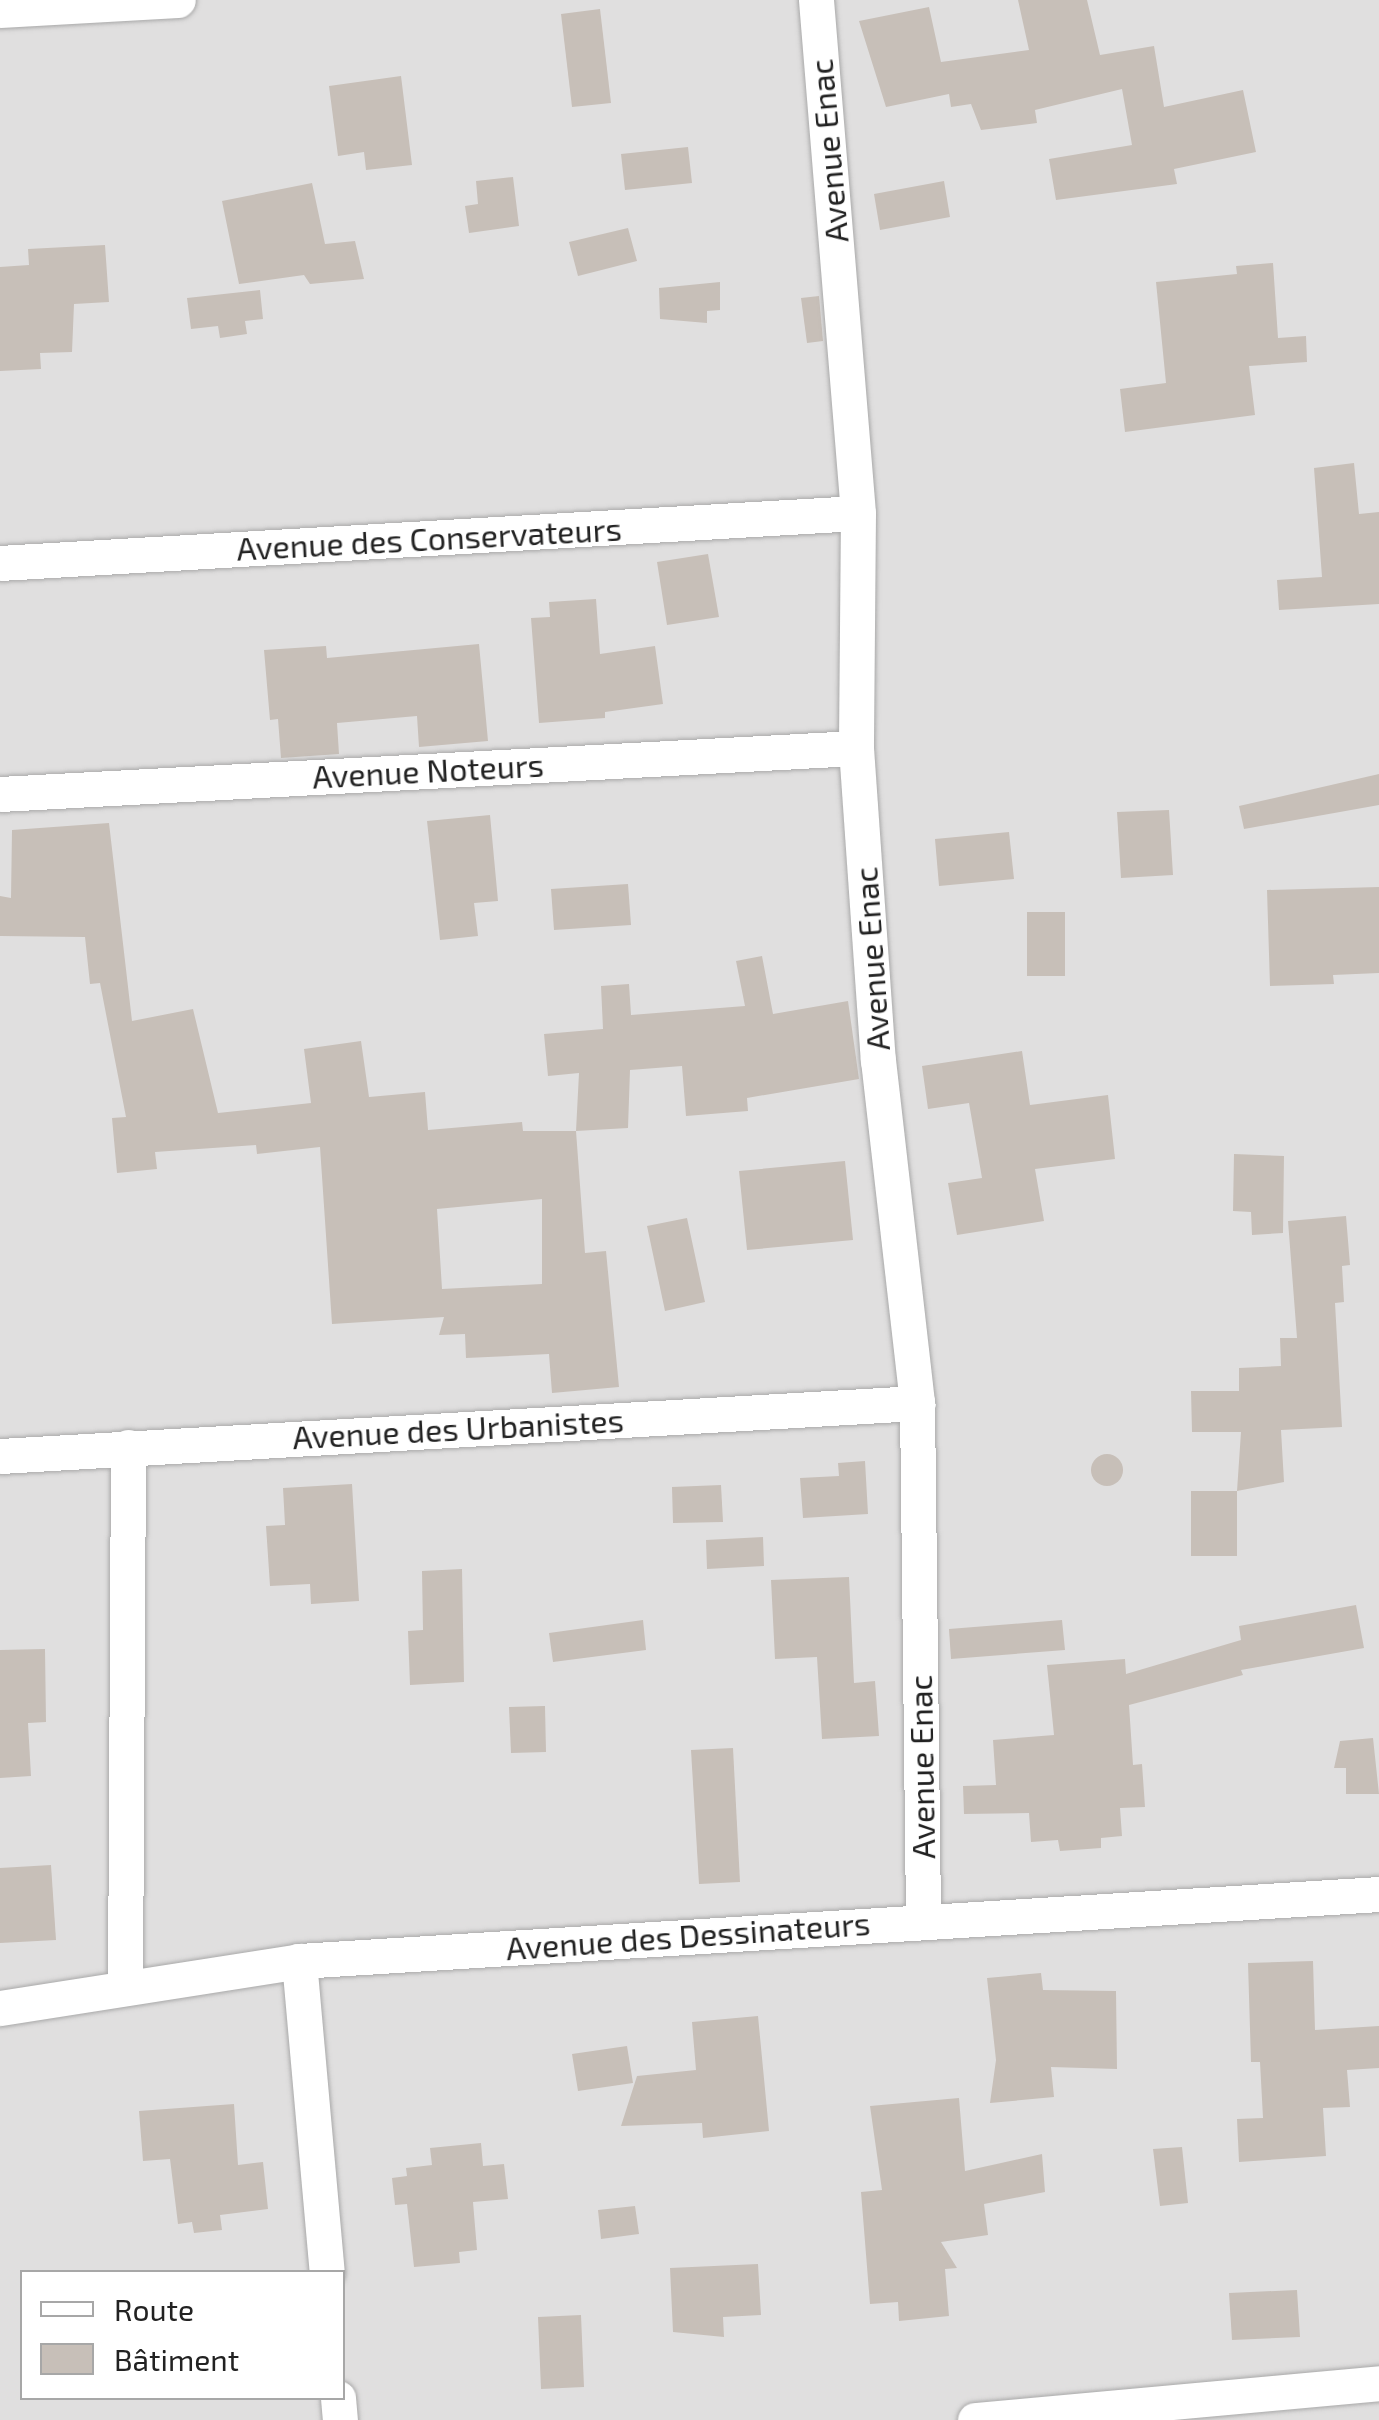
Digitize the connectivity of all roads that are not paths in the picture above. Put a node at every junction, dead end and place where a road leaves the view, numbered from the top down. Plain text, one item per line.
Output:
1 (178, 0) edge
2 (816, 0) edge
3 (0, 10) edge
4 (858, 513) junction
5 (0, 562) edge
6 (856, 748) junction
7 (0, 794) edge
8 (916, 1403) junction
9 (128, 1447) junction
10 (0, 1456) edge
11 (1379, 1894) edge
12 (924, 1918) junction
13 (299, 1961) junction
14 (125, 1988) junction
15 (0, 2008) edge
16 (327, 2270) edge
17 (1379, 2383) edge
18 (975, 2420) edge

1 - 3 street
2 - 4 street, Avenue Enac
4 - 5 street, Avenue des Conservateurs
4 - 6 street, Avenue Enac
6 - 7 street, Avenue Noteurs
6 - 8 street, Avenue Enac
8 - 9 street, Avenue des Urbanistes
8 - 12 street, Avenue Enac
9 - 10 street, Avenue des Urbanistes
9 - 14 street
11 - 12 street, Avenue des Dessinateurs
12 - 13 street, Avenue des Dessinateurs
13 - 14 street, Avenue des Dessinateurs
13 - 16 street
14 - 15 street, Avenue des Dessinateurs
17 - 18 street

